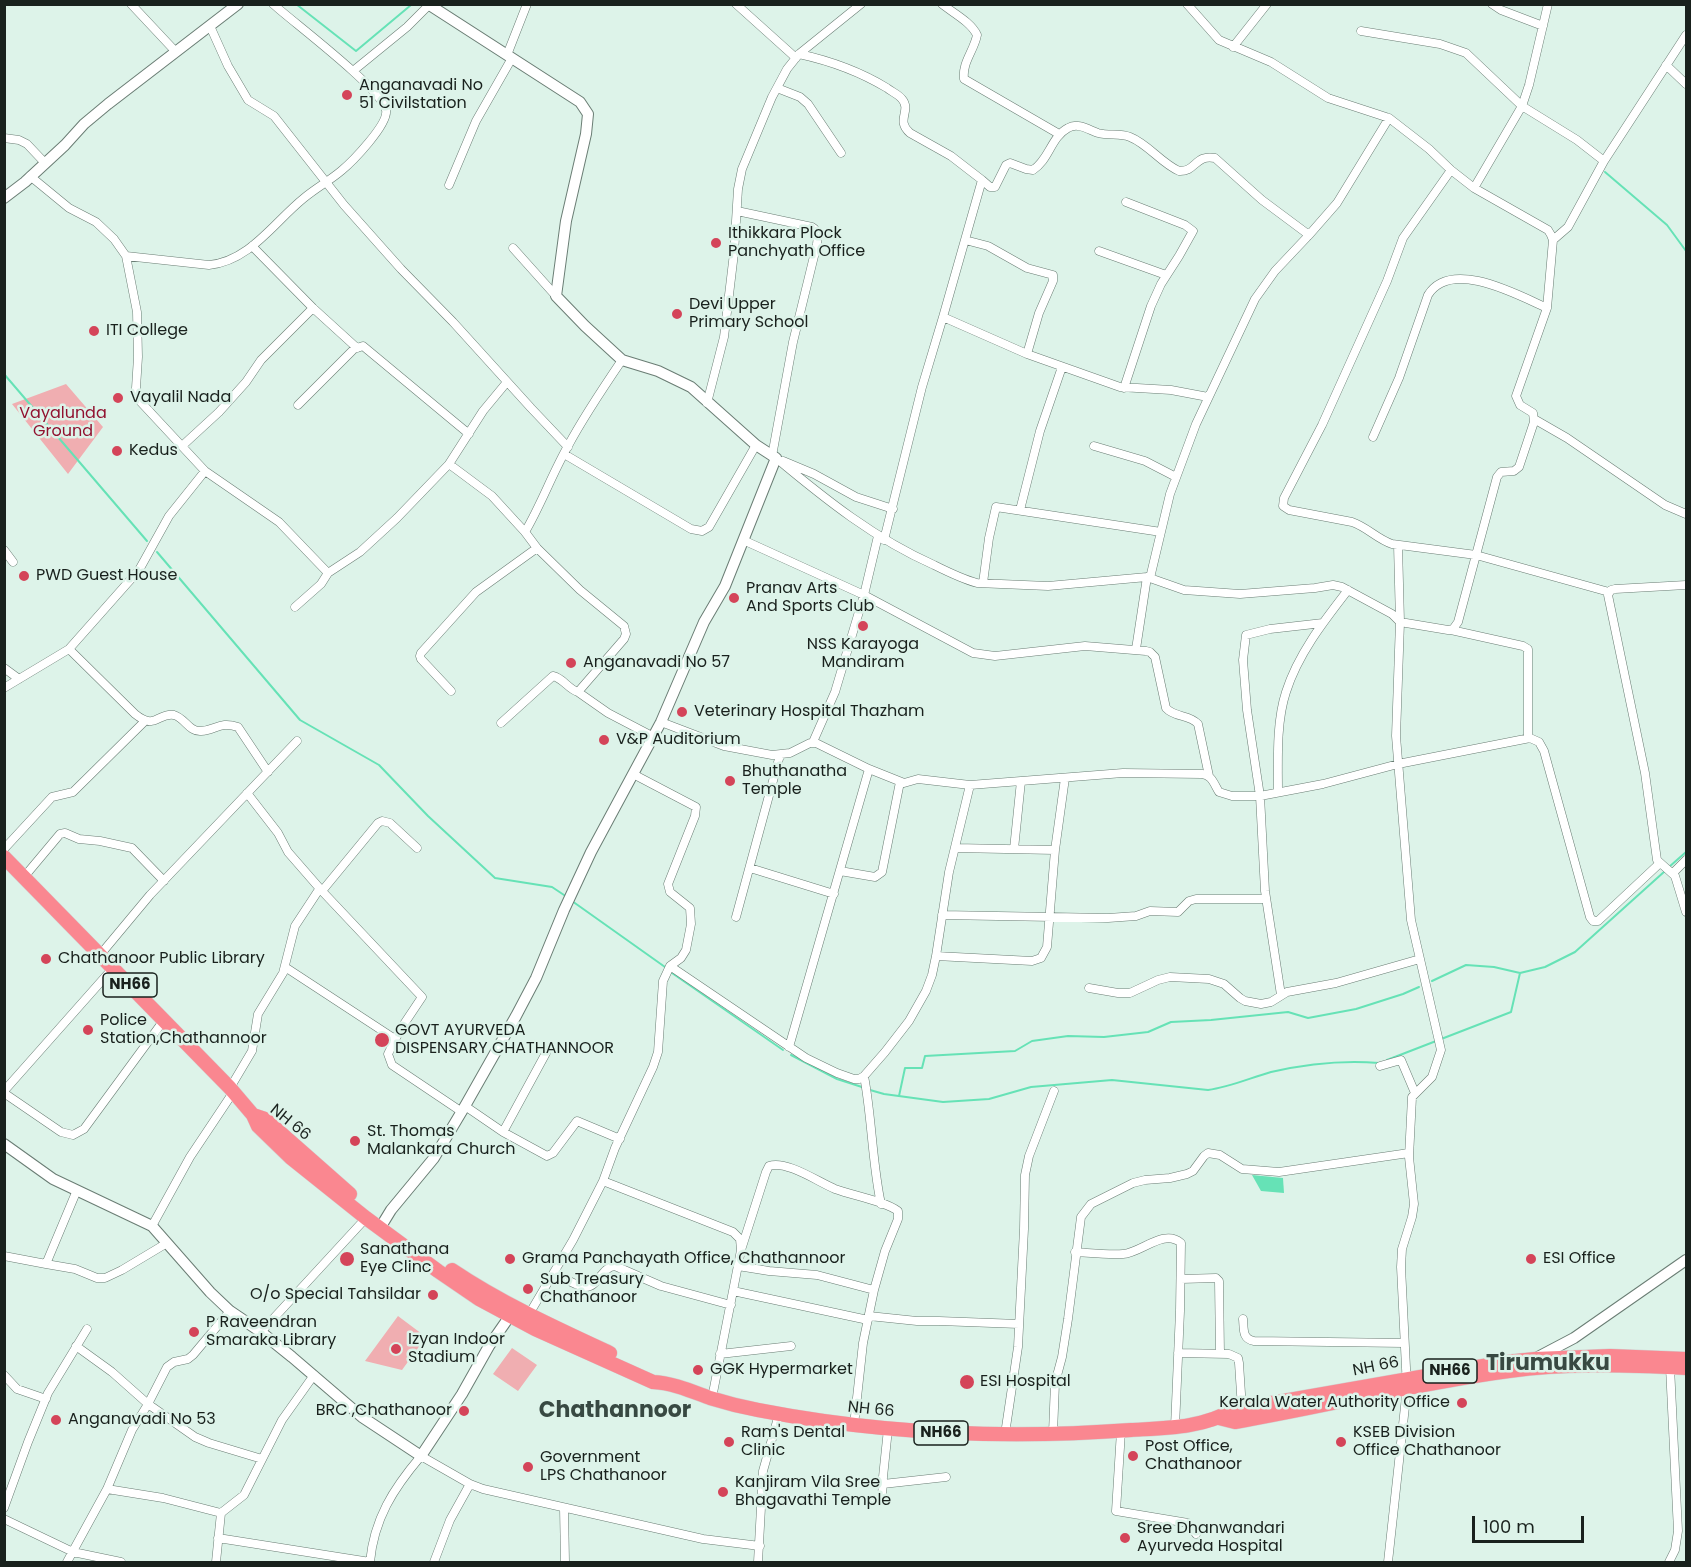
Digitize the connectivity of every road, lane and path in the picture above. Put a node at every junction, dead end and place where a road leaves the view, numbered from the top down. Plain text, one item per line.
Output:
1 (131, 4) edge
2 (238, 4) edge
3 (273, 4) edge
4 (527, 4) edge
5 (736, 4) edge
6 (861, 4) edge
7 (942, 4) edge
8 (1187, 4) edge
9 (1267, 4) edge
10 (1492, 4) edge
11 (1548, 4) edge
12 (430, 5) edge
13 (210, 26) junction
14 (1543, 26) junction
15 (1361, 32) dead end
16 (1686, 35) edge
17 (1233, 47) junction
18 (176, 52) junction
19 (798, 56) junction
20 (510, 57) junction
21 (1666, 65) junction
22 (353, 71) junction
23 (1686, 84) edge
24 (777, 88) junction
25 (1522, 106) junction
26 (1389, 118) junction
27 (1059, 134) junction
28 (4, 138) edge
29 (841, 153) dead end
30 (1604, 160) junction
31 (45, 163) junction
32 (1451, 170) junction
33 (30, 176) junction
34 (982, 180) junction
35 (325, 182) junction
36 (449, 185) dead end
37 (1474, 188) junction
38 (4, 198) edge
39 (1126, 202) dead end
40 (737, 211) junction
41 (1310, 235) junction
42 (965, 240) junction
43 (1553, 240) junction
44 (252, 246) junction
45 (513, 248) dead end
46 (1099, 251) dead end
47 (126, 256) junction
48 (1166, 275) junction
49 (556, 296) junction
50 (313, 308) junction
51 (1547, 308) junction
52 (944, 317) junction
53 (357, 348) junction
54 (1026, 354) junction
55 (622, 360) junction
56 (1062, 368) junction
57 (507, 382) junction
58 (1124, 388) junction
59 (1208, 397) junction
60 (707, 403) junction
61 (298, 405) dead end
62 (1534, 419) junction
63 (469, 434) junction
64 (1373, 437) dead end
65 (182, 446) junction
66 (756, 446) junction
67 (1094, 446) dead end
68 (566, 450) junction
69 (774, 457) junction
70 (449, 464) junction
71 (205, 471) junction
72 (1176, 477) junction
73 (893, 510) junction
74 (1020, 510) junction
75 (1686, 514) edge
76 (525, 532) junction
77 (1161, 532) junction
78 (881, 538) junction
79 (743, 540) junction
80 (1398, 545) junction
81 (537, 548) junction
82 (4, 550) edge
83 (1476, 555) junction
84 (13, 562) dead end
85 (328, 573) junction
86 (1148, 577) junction
87 (982, 583) junction
88 (1686, 585) edge
89 (1348, 590) junction
90 (1609, 592) junction
91 (864, 595) junction
92 (295, 607) dead end
93 (1400, 622) junction
94 (1323, 623) junction
95 (1451, 630) junction
96 (69, 649) junction
97 (1136, 650) junction
98 (4, 668) edge
99 (19, 679) junction
100 (4, 688) edge
101 (451, 691) dead end
102 (578, 692) junction
103 (145, 720) junction
104 (661, 722) junction
105 (501, 723) dead end
106 (652, 736) junction
107 (1528, 738) junction
108 (297, 741) dead end
109 (813, 742) junction
110 (780, 755) junction
111 (1398, 764) junction
112 (869, 769) junction
113 (268, 772) junction
114 (633, 774) junction
115 (1209, 776) junction
116 (1065, 778) junction
117 (1021, 781) junction
118 (900, 782) junction
119 (970, 785) junction
120 (1278, 792) junction
121 (247, 793) junction
122 (1260, 796) junction
123 (417, 848) dead end
124 (955, 848) junction
125 (4, 849) edge
126 (1014, 849) junction
127 (1056, 850) junction
128 (4, 857) edge
129 (1686, 860) edge
130 (750, 868) junction
131 (1667, 868) junction
132 (840, 871) junction
133 (24, 877) junction
134 (164, 881) junction
135 (321, 889) junction
136 (834, 894) junction
137 (1266, 899) junction
138 (1686, 912) edge
139 (942, 915) junction
140 (736, 916) dead end
141 (1050, 918) junction
142 (100, 955) junction
143 (936, 956) junction
144 (1420, 958) junction
145 (670, 966) junction
146 (285, 967) junction
147 (113, 968) junction
148 (1089, 988) dead end
149 (1281, 995) junction
150 (164, 1020) junction
151 (395, 1039) junction
152 (789, 1047) junction
153 (546, 1053) dead end
154 (1380, 1066) dead end
155 (864, 1076) junction
156 (232, 1090) junction
157 (1054, 1091) dead end
158 (4, 1092) edge
159 (1414, 1093) junction
160 (464, 1109) junction
161 (254, 1115) junction
162 (503, 1132) junction
163 (620, 1138) junction
164 (4, 1144) edge
165 (1409, 1153) junction
166 (603, 1181) junction
167 (77, 1190) junction
168 (881, 1204) junction
169 (366, 1218) junction
170 (382, 1225) junction
171 (152, 1226) junction
172 (167, 1243) junction
173 (741, 1250) junction
174 (1076, 1252) junction
175 (4, 1256) edge
176 (1686, 1260) edge
177 (46, 1264) junction
178 (738, 1266) junction
179 (554, 1273) junction
180 (1181, 1279) junction
181 (874, 1290) junction
182 (733, 1291) junction
183 (731, 1305) junction
184 (230, 1311) junction
185 (513, 1311) junction
186 (527, 1318) junction
187 (868, 1318) junction
188 (1243, 1319) dead end
189 (1019, 1324) junction
190 (87, 1329) dead end
191 (261, 1332) junction
192 (1574, 1338) junction
193 (1404, 1343) junction
194 (76, 1346) junction
195 (791, 1346) dead end
196 (1179, 1353) junction
197 (720, 1354) junction
198 (1220, 1354) junction
199 (1567, 1357) junction
200 (1535, 1359) junction
201 (1686, 1359) edge
202 (1670, 1367) junction
203 (1686, 1368) edge
204 (4, 1375) edge
205 (314, 1375) junction
206 (1407, 1383) junction
207 (712, 1398) junction
208 (46, 1399) junction
209 (148, 1404) junction
210 (1242, 1408) junction
211 (779, 1414) junction
212 (1219, 1418) junction
213 (854, 1425) junction
214 (1175, 1427) junction
215 (888, 1429) junction
216 (1120, 1431) junction
217 (1053, 1433) junction
218 (1005, 1434) junction
219 (421, 1456) junction
220 (262, 1459) junction
221 (946, 1477) dead end
222 (470, 1484) junction
223 (883, 1484) junction
224 (107, 1489) junction
225 (846, 1499) dead end
226 (4, 1508) edge
227 (564, 1508) junction
228 (221, 1513) junction
229 (4, 1519) edge
230 (1682, 1532) edge
231 (1196, 1534) dead end
232 (218, 1538) junction
233 (760, 1546) junction
234 (73, 1552) junction
235 (370, 1562) edge
236 (66, 1563) edge
237 (121, 1563) edge
238 (216, 1563) edge
239 (434, 1563) edge
240 (565, 1563) edge
241 (759, 1563) edge
242 (1388, 1563) edge
243 (1669, 1563) edge

1 - 18 street
2 - 13 street
3 - 22 street
4 - 20 street
5 - 19 street
6 - 19 street
7 - 27 street
8 - 17 street
9 - 17 street
10 - 14 street
11 - 14 street
12 - 20 street
12 - 22 street
13 - 18 street
13 - 35 street
14 - 25 street
15 - 25 street
16 - 21 street
17 - 26 street
18 - 31 street
19 - 24 street
19 - 34 street
20 - 36 street
20 - 49 street
21 - 23 street
21 - 30 street
22 - 35 street
24 - 29 street
24 - 40 street
25 - 30 street
25 - 37 street
26 - 32 street
26 - 41 street
27 - 34 street
27 - 41 street
28 - 31 street
30 - 43 street
31 - 33 street
32 - 37 street
32 - 80 street
33 - 38 street
33 - 47 street
34 - 42 street
35 - 44 street
35 - 57 street
37 - 43 street
39 - 48 street
40 - 60 street
40 - 69 street
41 - 59 street
42 - 52 street
42 - 54 street
43 - 51 street
44 - 47 street
44 - 50 street
45 - 49 street
46 - 48 street
47 - 65 street
48 - 58 street
49 - 55 street
50 - 53 street
50 - 65 street
51 - 62 street
51 - 64 street
52 - 54 street
52 - 73 street
53 - 61 street
53 - 63 street
54 - 56 street
55 - 60 street
55 - 68 street
56 - 58 street
56 - 74 street
57 - 63 street
57 - 68 street
58 - 59 street
59 - 72 street
60 - 66 street
62 - 75 street
62 - 83 street
63 - 70 street
65 - 71 street
66 - 68 street
66 - 69 street
67 - 72 street
68 - 76 street
69 - 73 street
69 - 78 street
69 - 79 street
70 - 76 street
70 - 85 street
71 - 85 street
71 - 96 street
72 - 77 street
73 - 78 street
74 - 77 street
74 - 87 street
76 - 81 street
77 - 86 street
78 - 87 street
78 - 91 street
79 - 91 street
79 - 104 street
80 - 83 street
80 - 93 street
81 - 101 street
81 - 102 street
82 - 84 street
83 - 90 street
83 - 95 street
85 - 92 street
86 - 87 street
86 - 89 street
86 - 97 street
88 - 90 street
89 - 93 street
89 - 94 street
90 - 131 street
91 - 97 street
91 - 109 street
93 - 95 street
93 - 111 street
94 - 120 street
94 - 122 street
95 - 107 street
96 - 99 street
96 - 103 street
97 - 115 street
98 - 99 street
99 - 100 street
102 - 105 street
102 - 106 street
103 - 113 street
103 - 125 street
104 - 106 street
104 - 110 street
106 - 114 street
107 - 111 street
107 - 131 street
108 - 113 street
109 - 110 street
109 - 112 street
110 - 130 street
111 - 120 street
111 - 144 street
112 - 118 street
112 - 132 street
113 - 121 street
114 - 145 street
114 - 160 street
115 - 116 street
115 - 122 street
116 - 117 street
116 - 127 street
117 - 119 street
117 - 126 street
118 - 119 street
118 - 132 street
119 - 124 street
120 - 122 street
121 - 134 street
121 - 135 street
122 - 137 street
123 - 135 street
124 - 126 street
124 - 139 street
126 - 127 street
127 - 141 street
128 - 133 highway, NH66 / NH66
129 - 131 street
130 - 136 street
130 - 140 street
131 - 138 street
132 - 136 street
133 - 134 street
133 - 142 highway, NH66 / NH66
134 - 142 street
135 - 146 street
135 - 151 street
136 - 152 street
137 - 141 street
137 - 149 street
139 - 141 street
139 - 143 street
141 - 143 street
142 - 147 highway, NH66 / NH66
143 - 155 street
144 - 149 street
144 - 159 street
145 - 152 street
145 - 163 street
146 - 151 street
146 - 156 street
147 - 150 highway, NH66 / NH66
147 - 158 street
148 - 149 street
150 - 156 highway, NH66 / NH66
150 - 158 street
151 - 160 street
152 - 155 street
153 - 162 street
154 - 159 street
155 - 168 street
156 - 161 highway, NH66 / NH66
156 - 171 street
157 - 189 street
159 - 165 street
160 - 162 street
160 - 170 street
161 - 169 highway, NH 66 / NH66
161 - 170 highway, NH 66 / NH66
162 - 163 street
163 - 166 street
164 - 167 street
165 - 174 street
165 - 193 street
166 - 173 street
166 - 179 street
167 - 171 street
167 - 177 street
168 - 173 street
168 - 181 street
169 - 170 highway, NH 66 / NH66
169 - 191 street
170 - 185 highway, NH 66 / NH66
171 - 172 street
172 - 177 street
172 - 184 street
173 - 178 street
174 - 180 street
174 - 217 street
175 - 177 street
176 - 192 street
178 - 181 street
178 - 182 street
179 - 183 street
179 - 186 street
180 - 196 street
180 - 198 street
181 - 187 street
182 - 183 street
182 - 187 street
183 - 197 street
184 - 191 street
184 - 209 street
185 - 186 highway, NH 66 / NH66
185 - 219 street
186 - 207 highway, NH 66 / NH66
187 - 189 street
187 - 213 street
188 - 193 street
189 - 218 street
190 - 194 street
191 - 205 street
192 - 199 street
192 - 200 street
193 - 206 street
194 - 208 street
194 - 209 street
195 - 197 street
196 - 198 street
196 - 214 street
197 - 207 street
198 - 210 street
199 - 200 highway, NH 66 / NH66
199 - 201 highway, NH 66 / NH66
200 - 206 highway, NH 66 / NH66
202 - 203 highway, NH 66 / NH66
202 - 206 highway, NH 66 / NH66
202 - 230 street
204 - 208 street
205 - 219 street
205 - 220 street
206 - 210 highway, NH 66 / NH66
206 - 212 highway, NH 66 / NH66
206 - 242 street
207 - 211 highway, NH 66 / NH66
208 - 226 street
209 - 220 street
209 - 224 street
210 - 212 highway, NH 66 / NH66
211 - 213 highway, NH 66 / NH66
211 - 233 street
212 - 214 highway, NH 66 / NH66
213 - 215 highway, NH 66 / NH66
214 - 216 highway, NH 66 / NH66
215 - 218 highway, NH 66 / NH66
215 - 223 street
216 - 217 highway, NH 66 / NH66
216 - 231 street
217 - 218 highway, NH 66 / NH66
219 - 222 street
219 - 235 street
220 - 228 street
221 - 223 street
222 - 227 street
222 - 239 street
223 - 225 street
224 - 228 street
224 - 234 street
227 - 233 street
227 - 240 street
228 - 232 street
229 - 234 street
230 - 243 street
232 - 235 street
232 - 238 street
233 - 241 street
234 - 236 street
234 - 237 street

